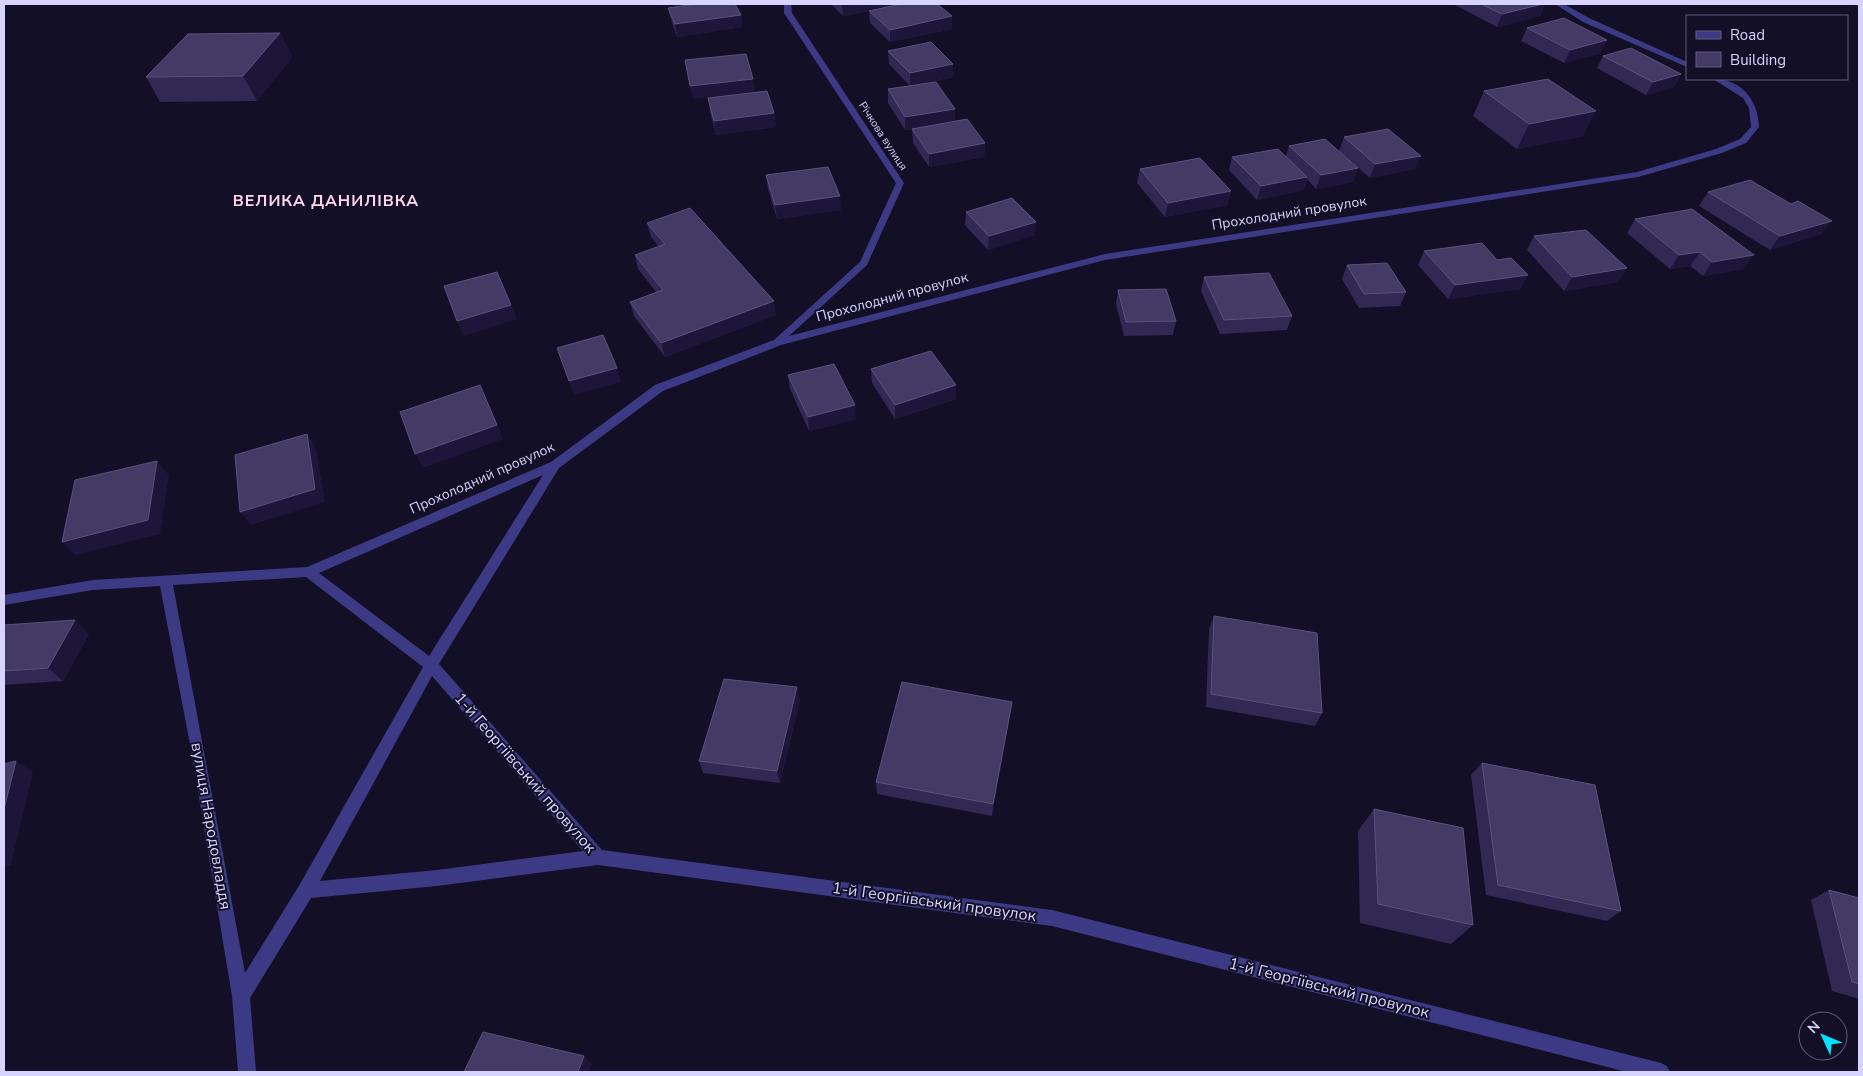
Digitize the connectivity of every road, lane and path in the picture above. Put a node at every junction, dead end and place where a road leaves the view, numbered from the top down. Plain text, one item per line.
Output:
1 (787, 4) edge
2 (1559, 4) edge
3 (1686, 66) edge
4 (1719, 80) edge
5 (777, 343) junction
6 (555, 465) junction
7 (308, 572) junction
8 (166, 582) junction
9 (4, 600) edge
10 (431, 665) junction
11 (598, 857) junction
12 (306, 890) junction
13 (241, 996) junction
14 (247, 1072) edge
15 (1661, 1072) edge

1 - 5 street, Річкова вулиця
2 - 3 street
4 - 5 street, Прохолодний провулок
5 - 6 street, Прохолодний провулок
6 - 7 street, Прохолодний провулок
6 - 10 street
7 - 8 street, Прохолодний провулок
7 - 10 street, 1-й Георгіївський провулок
8 - 9 street, Прохолодний провулок
8 - 13 street, вулиця Народовладдя
10 - 11 street, 1-й Георгіївський провулок
10 - 12 street
11 - 12 street
11 - 15 street, 1-й Георгіївський провулок
12 - 13 street
13 - 14 street, вулиця Народовладдя

